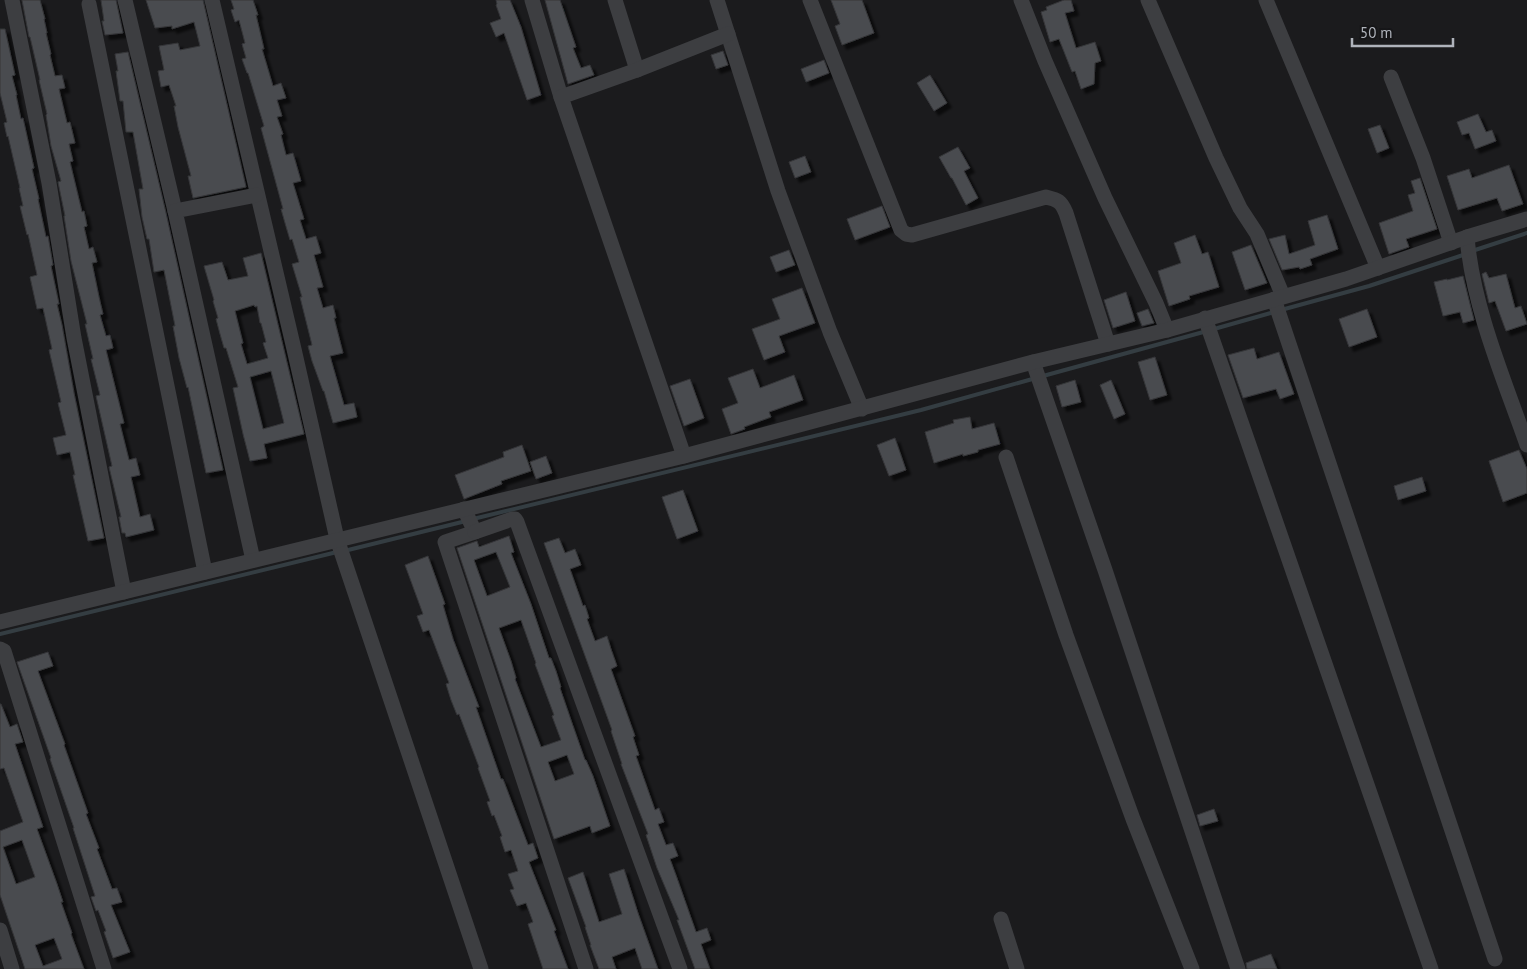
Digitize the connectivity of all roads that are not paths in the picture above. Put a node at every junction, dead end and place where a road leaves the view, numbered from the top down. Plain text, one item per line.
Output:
1 (12, 0) edge
2 (125, 0) edge
3 (212, 0) edge
4 (532, 0) edge
5 (615, 0) edge
6 (717, 0) edge
7 (810, 0) edge
8 (1021, 0) edge
9 (1148, 0) edge
10 (1266, 0) edge
11 (89, 4) dead end
12 (728, 34) junction
13 (637, 70) junction
14 (1391, 77) dead end
15 (561, 98) junction
16 (256, 195) junction
17 (176, 211) junction
18 (1527, 219) edge
19 (1468, 240) junction
20 (1451, 243) junction
21 (1378, 268) junction
22 (1278, 303) junction
23 (1205, 318) junction
24 (1167, 330) junction
25 (1108, 344) junction
26 (1036, 370) junction
27 (862, 409) junction
28 (1527, 445) edge
29 (684, 456) junction
30 (1006, 457) dead end
31 (470, 520) junction
32 (337, 539) junction
33 (253, 560) junction
34 (205, 572) junction
35 (124, 592) junction
36 (0, 622) edge
37 (0, 649) edge
38 (1001, 919) dead end
39 (0, 930) edge
40 (1495, 959) dead end
41 (12, 969) edge
42 (104, 969) edge
43 (481, 969) edge
44 (586, 969) edge
45 (680, 969) edge
46 (1017, 969) edge
47 (1192, 969) edge
48 (1238, 969) edge
49 (1431, 969) edge

1 - 35 street
2 - 17 street
3 - 16 street
4 - 15 street
5 - 13 street
6 - 12 street
7 - 25 street
8 - 24 street
9 - 22 street
10 - 21 street
11 - 34 street
12 - 13 street
12 - 27 street
13 - 15 street
14 - 20 street
15 - 29 street
16 - 17 street
16 - 32 street
17 - 33 street
18 - 19 street
19 - 20 street
19 - 28 street
20 - 21 street
21 - 22 street
22 - 23 street
22 - 40 street
23 - 24 street
23 - 49 street
24 - 25 street
25 - 26 street
26 - 27 street
26 - 48 street
27 - 29 street
29 - 31 street
30 - 47 street
31 - 32 street
31 - 44 street
31 - 45 street
32 - 33 street
32 - 43 street
33 - 34 street
34 - 35 street
35 - 36 street
37 - 42 street
38 - 46 street
39 - 41 street

